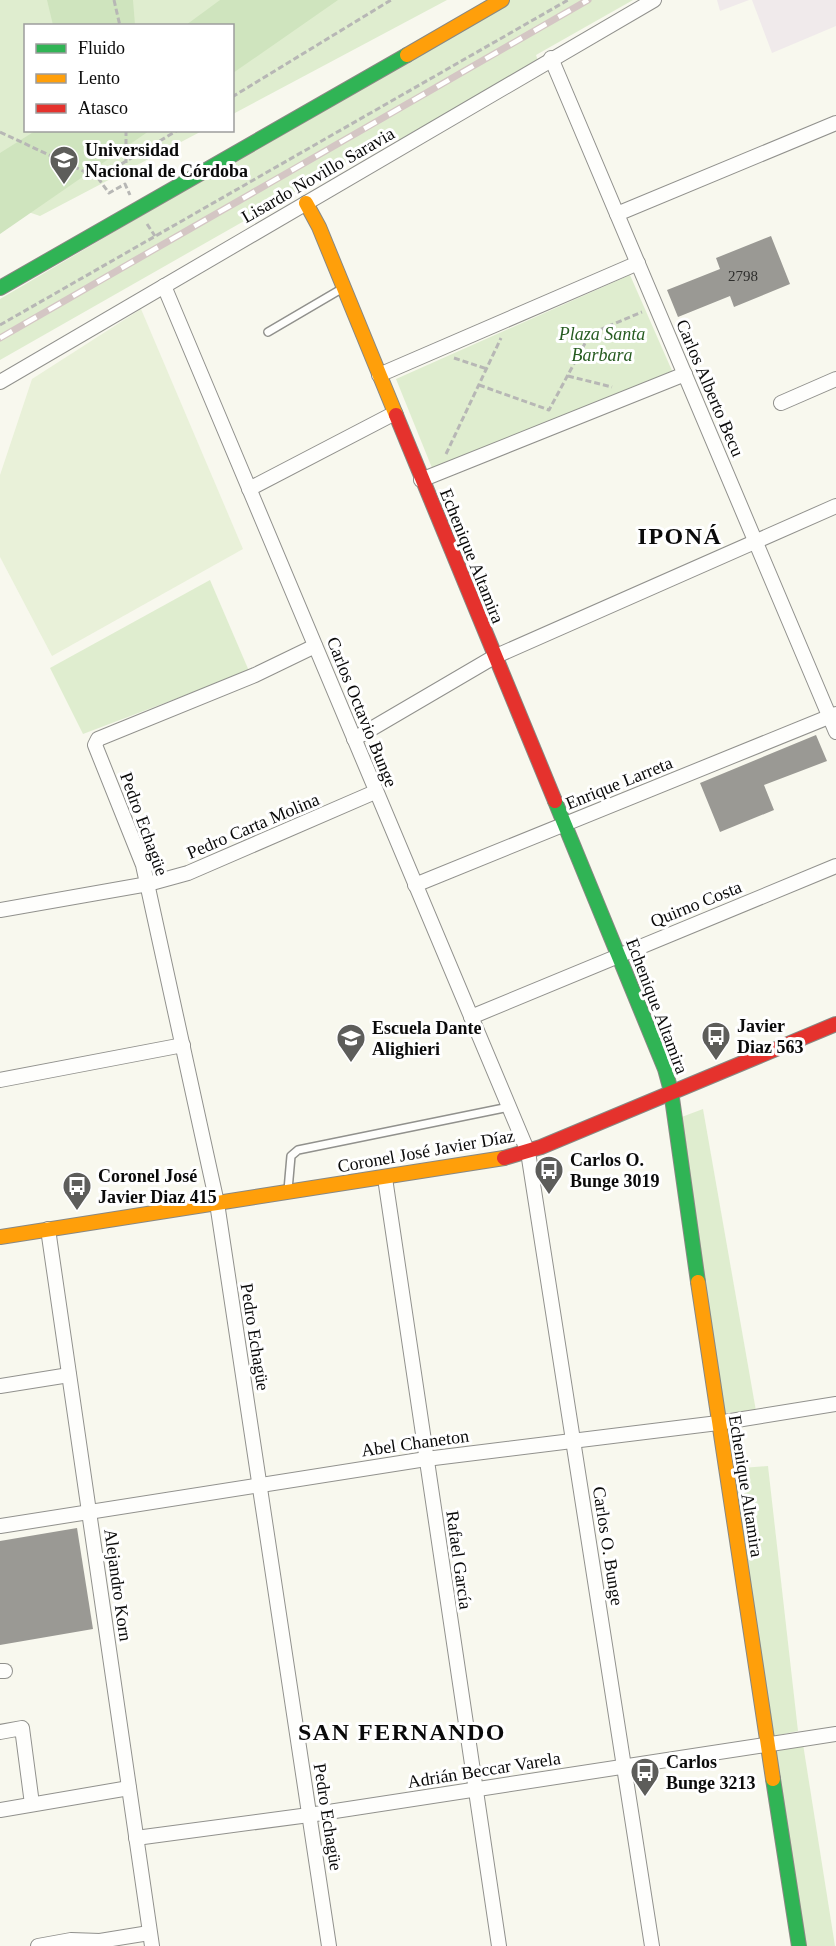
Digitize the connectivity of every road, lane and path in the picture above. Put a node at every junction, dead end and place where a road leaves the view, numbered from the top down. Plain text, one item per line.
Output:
1 (114, 0) edge
2 (391, 0) edge
3 (501, 0) edge
4 (568, 0) edge
5 (654, 0) edge
6 (120, 24) edge
7 (551, 58) junction
8 (234, 96) edge
9 (836, 123) edge
10 (0, 132) edge
11 (126, 132) edge
12 (175, 132) edge
13 (126, 163) junction
14 (306, 203) junction
15 (617, 214) junction
16 (638, 263) junction
17 (164, 286) junction
18 (0, 288) edge
19 (343, 288) junction
20 (656, 306) junction
21 (511, 318) junction
22 (0, 325) edge
23 (268, 332) dead end
24 (436, 351) junction
25 (487, 369) junction
26 (684, 374) junction
27 (379, 375) junction
28 (568, 376) junction
29 (836, 380) edge
30 (0, 382) edge
31 (479, 385) junction
32 (636, 393) junction
33 (781, 403) dead end
34 (395, 413) junction
35 (436, 474) junction
36 (422, 480) junction
37 (249, 489) junction
38 (836, 506) edge
39 (755, 540) junction
40 (315, 646) junction
41 (494, 657) junction
42 (833, 715) edge
43 (836, 732) edge
44 (354, 739) junction
45 (375, 792) junction
46 (565, 824) junction
47 (836, 866) edge
48 (148, 884) junction
49 (415, 885) junction
50 (0, 910) edge
51 (618, 956) junction
52 (471, 1017) junction
53 (836, 1024) edge
54 (183, 1045) junction
55 (0, 1080) edge
56 (671, 1091) junction
57 (509, 1107) junction
58 (528, 1152) junction
59 (385, 1178) junction
60 (288, 1192) junction
61 (217, 1203) junction
62 (48, 1229) junction
63 (0, 1238) edge
64 (69, 1375) junction
65 (0, 1386) edge
66 (836, 1404) edge
67 (718, 1423) junction
68 (573, 1440) junction
69 (426, 1459) junction
70 (259, 1484) junction
71 (89, 1511) junction
72 (0, 1526) edge
73 (0, 1732) edge
74 (836, 1734) edge
75 (768, 1745) junction
76 (624, 1767) junction
77 (129, 1788) junction
78 (476, 1790) junction
79 (32, 1804) junction
80 (0, 1810) edge
81 (309, 1815) junction
82 (136, 1838) junction
83 (151, 1939) edge
84 (38, 1946) edge
85 (329, 1946) edge
86 (499, 1946) edge
87 (652, 1946) edge
88 (799, 1946) edge

1 - 6 path
2 - 8 path
3 - 18 street
4 - 22 path
5 - 7 street, Lisardo Novillo Saravia
7 - 14 street, Lisardo Novillo Saravia
7 - 15 street, Carlos Alberto Becu
9 - 15 street
10 - 13 path
11 - 13 path
12 - 13 path
14 - 17 street, Lisardo Novillo Saravia
14 - 19 street, Echenique Altamira
15 - 16 street, Carlos Alberto Becu
16 - 20 street, Carlos Alberto Becu
16 - 21 street
17 - 30 street, Lisardo Novillo Saravia
17 - 37 street, Carlos Octavio Bunge
19 - 23 lane
19 - 27 street, Echenique Altamira
20 - 26 street, Carlos Alberto Becu
20 - 28 path
21 - 24 street
21 - 25 path
24 - 25 path
24 - 27 street
25 - 31 path
26 - 32 street
26 - 39 street, Carlos Alberto Becu
27 - 34 street, Echenique Altamira
28 - 31 path
28 - 32 path
29 - 33 street
31 - 35 path
32 - 35 street
34 - 36 street, Echenique Altamira
34 - 37 street
35 - 36 street
36 - 41 street, Echenique Altamira
37 - 40 street, Carlos Octavio Bunge
38 - 39 street
39 - 41 street
39 - 42 street, Carlos Alberto Becu
40 - 44 street, Carlos Octavio Bunge
40 - 48 street, Pedro Echagüe
41 - 44 street
41 - 46 street, Echenique Altamira
42 - 43 street, Carlos Alberto Becu
42 - 46 street, Enrique Larreta
44 - 45 street, Carlos Octavio Bunge
45 - 48 street, Pedro Carta Molina
45 - 49 street, Carlos Octavio Bunge
46 - 49 street, Enrique Larreta
46 - 51 street, Echenique Altamira
47 - 51 street, Quirno Costa
48 - 50 street, Pedro Carta Molina
48 - 54 street, Pedro Echagüe
49 - 52 street, Carlos Octavio Bunge
51 - 52 street, Quirno Costa
51 - 56 street, Echenique Altamira
52 - 57 street, Carlos Octavio Bunge
53 - 56 street, Coronel José Javier Díaz
54 - 55 street
54 - 61 street, Pedro Echagüe
56 - 58 street, Coronel José Javier Díaz
56 - 67 street, Echenique Altamira
57 - 58 street, Carlos Octavio Bunge
57 - 60 lane
58 - 59 street, Coronel José Javier Díaz
58 - 68 street, Carlos O. Bunge
59 - 60 street, Coronel José Javier Díaz
59 - 69 street, Rafael García
60 - 61 street, Coronel José Javier Díaz
61 - 62 street, Coronel José Javier Díaz
61 - 70 street, Pedro Echagüe
62 - 63 street, Coronel José Javier Díaz
62 - 64 street, Alejandro Korn
64 - 65 street
64 - 71 street, Alejandro Korn
66 - 67 street, Abel Chaneton
67 - 68 street, Abel Chaneton
67 - 75 street, Echenique Altamira
68 - 69 street, Abel Chaneton
68 - 76 street, Carlos O. Bunge
69 - 70 street, Abel Chaneton
69 - 78 street, Rafael García
70 - 71 street, Abel Chaneton
70 - 81 street, Pedro Echagüe
71 - 72 street, Abel Chaneton
71 - 77 street, Alejandro Korn
73 - 79 street
74 - 75 street, Adrián Beccar Varela
75 - 76 street, Adrián Beccar Varela
75 - 88 street, Echenique Altamira
76 - 78 street, Adrián Beccar Varela
76 - 87 street, Carlos O. Bunge
77 - 79 street
77 - 82 street, Alejandro Korn
78 - 81 street, Adrián Beccar Varela
78 - 86 street, Rafael García
79 - 80 street
81 - 82 street, Adrián Beccar Varela
81 - 85 street, Pedro Echagüe
82 - 83 street, Alejandro Korn
83 - 84 street

